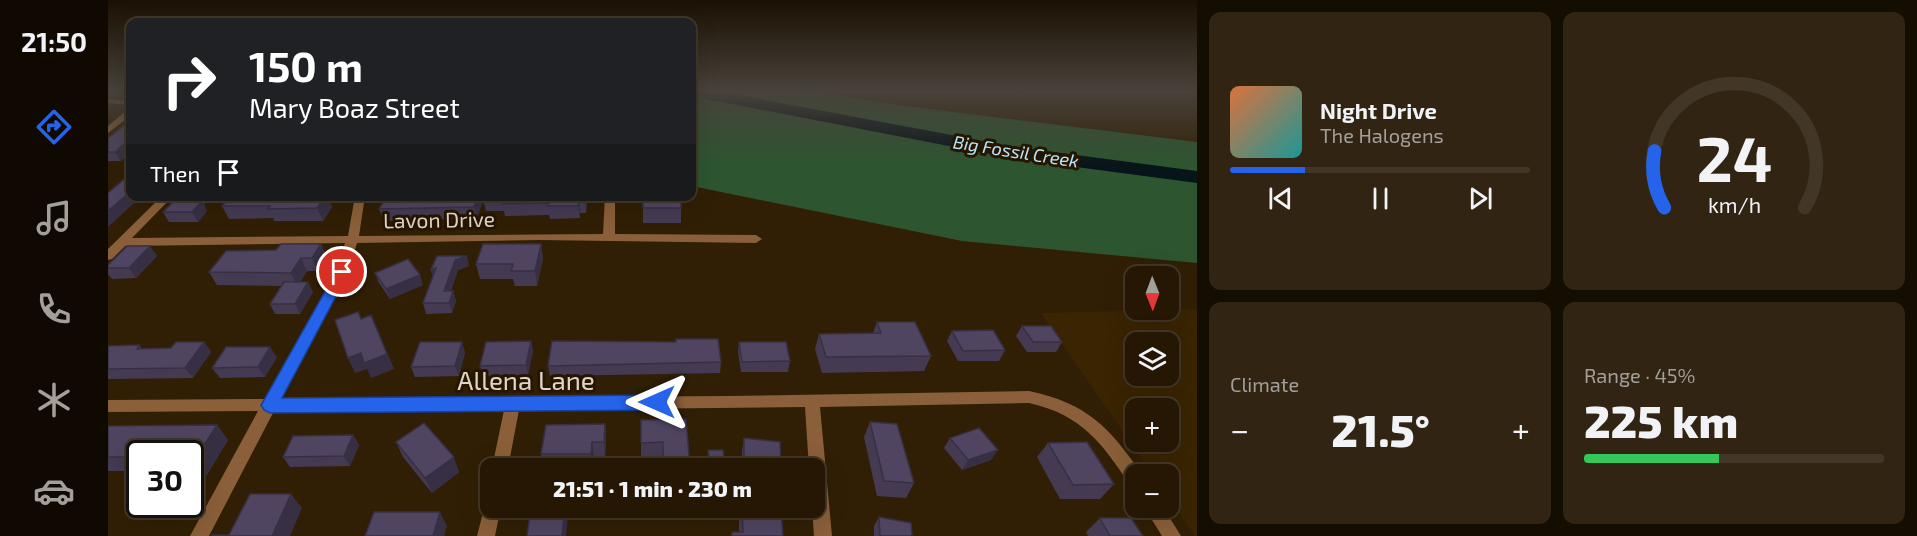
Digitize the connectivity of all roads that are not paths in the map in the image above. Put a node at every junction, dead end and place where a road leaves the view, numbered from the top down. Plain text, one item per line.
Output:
1 (126, 115) edge
2 (108, 130) edge
3 (163, 201) edge
4 (359, 201) edge
5 (610, 201) edge
6 (609, 238) junction
7 (353, 239) junction
8 (756, 239) dead end
9 (123, 242) junction
10 (108, 256) edge
11 (812, 400) junction
12 (513, 404) junction
13 (270, 405) junction
14 (108, 406) edge
15 (502, 458) edge
16 (1125, 465) edge
17 (490, 518) edge
18 (1160, 518) edge
19 (199, 536) edge
20 (486, 536) edge
21 (823, 536) edge
22 (1172, 536) edge

1 - 2 street
3 - 9 street
4 - 7 street
5 - 6 street
6 - 7 street, Lavon Drive
6 - 8 street, Lavon Drive
7 - 9 street, Lavon Drive
7 - 13 street
9 - 10 street
11 - 12 street, Allena Lane
11 - 16 street, Allena Lane
11 - 21 street
12 - 13 street, Allena Lane
12 - 15 street
13 - 14 street, Allena Lane
13 - 19 street
17 - 20 street
18 - 22 street

